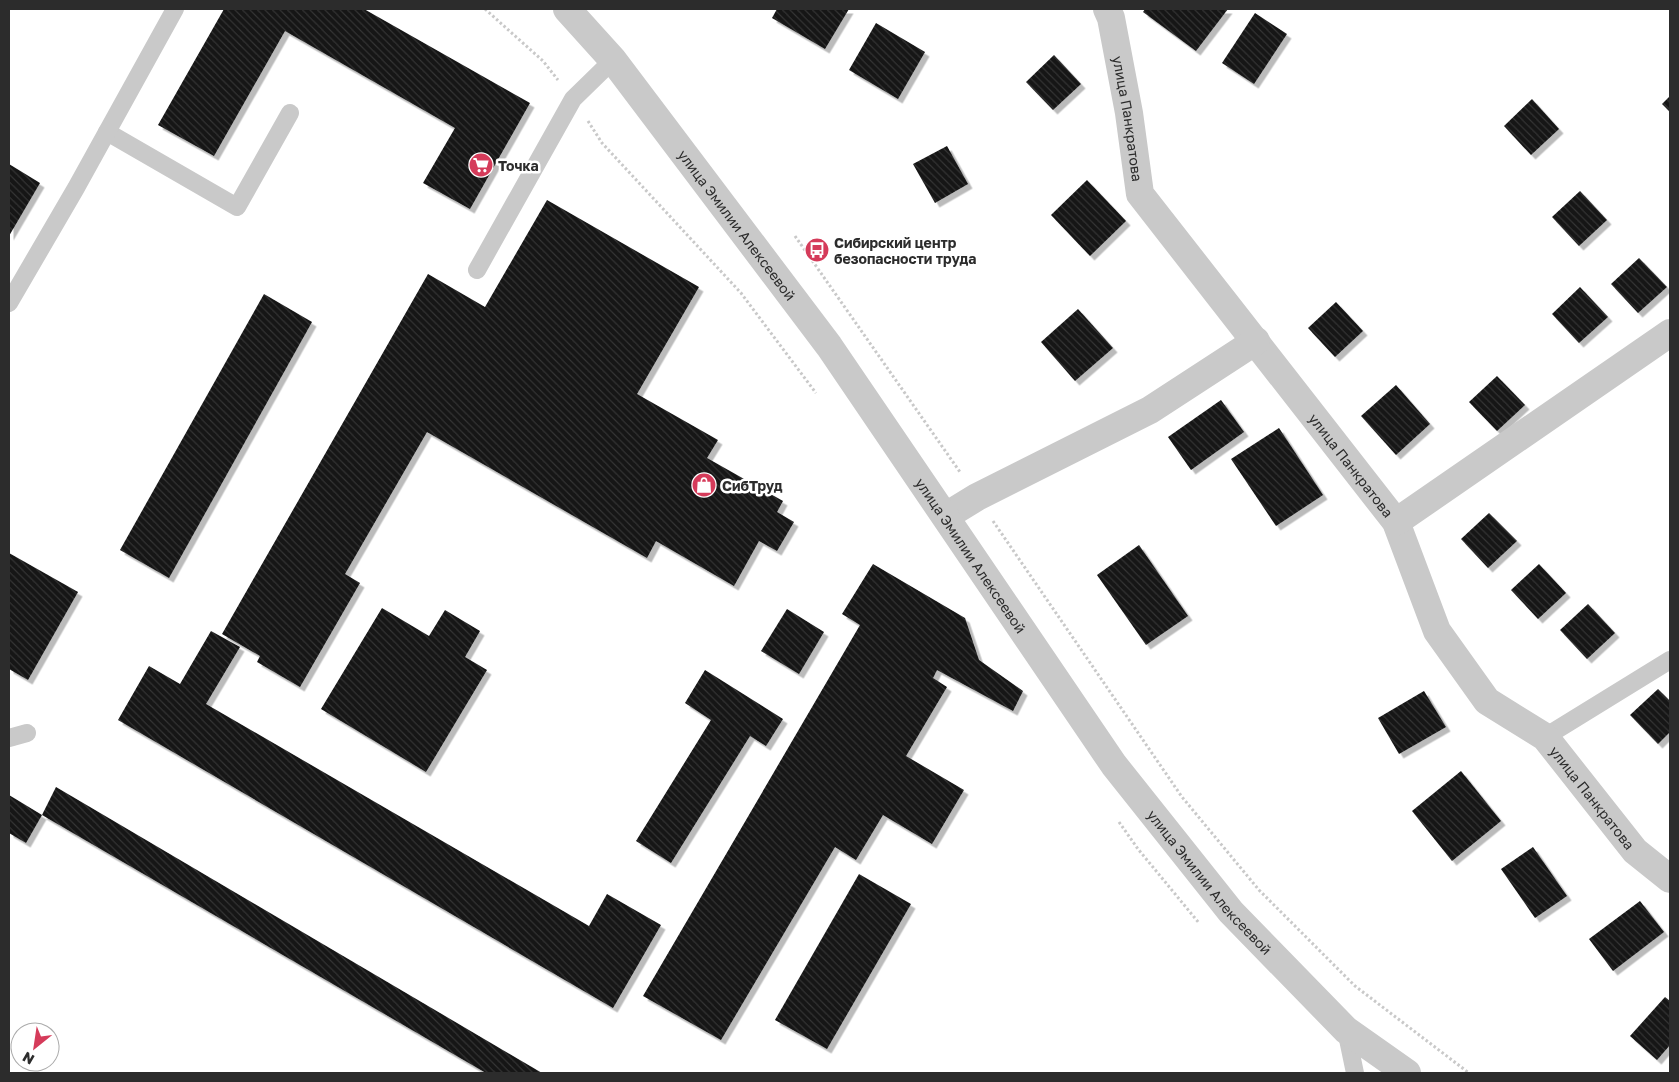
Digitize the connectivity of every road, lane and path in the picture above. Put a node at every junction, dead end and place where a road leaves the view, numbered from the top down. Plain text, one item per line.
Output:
1 (175, 9) edge
2 (485, 9) edge
3 (567, 9) edge
4 (1107, 9) edge
5 (613, 60) junction
6 (573, 99) junction
7 (290, 113) dead end
8 (107, 132) junction
9 (795, 236) dead end
10 (477, 270) dead end
11 (9, 303) edge
12 (1670, 333) edge
13 (1256, 341) junction
14 (816, 394) dead end
15 (977, 497) junction
16 (946, 516) junction
17 (1396, 522) junction
18 (1670, 660) edge
19 (27, 733) dead end
20 (9, 738) edge
21 (1545, 738) junction
22 (1670, 879) edge
23 (1346, 1030) junction
24 (1355, 1073) edge
25 (1407, 1073) edge
26 (1469, 1073) edge

1 - 8 lane
2 - 6 path
3 - 5 street, улица Эмилии Алексеевой
4 - 13 street, улица Панкратова
5 - 6 lane
5 - 16 street, улица Эмилии Алексеевой
6 - 10 lane
6 - 14 path
7 - 8 lane
8 - 11 lane
9 - 15 path
12 - 17 street
13 - 15 street
13 - 17 street, улица Панкратова
15 - 16 street
15 - 26 path
16 - 23 street, улица Эмилии Алексеевой
17 - 21 street, улица Панкратова
18 - 21 lane
19 - 20 lane
21 - 22 street, улица Панкратова
23 - 24 lane
23 - 25 street, улица Эмилии Алексеевой

